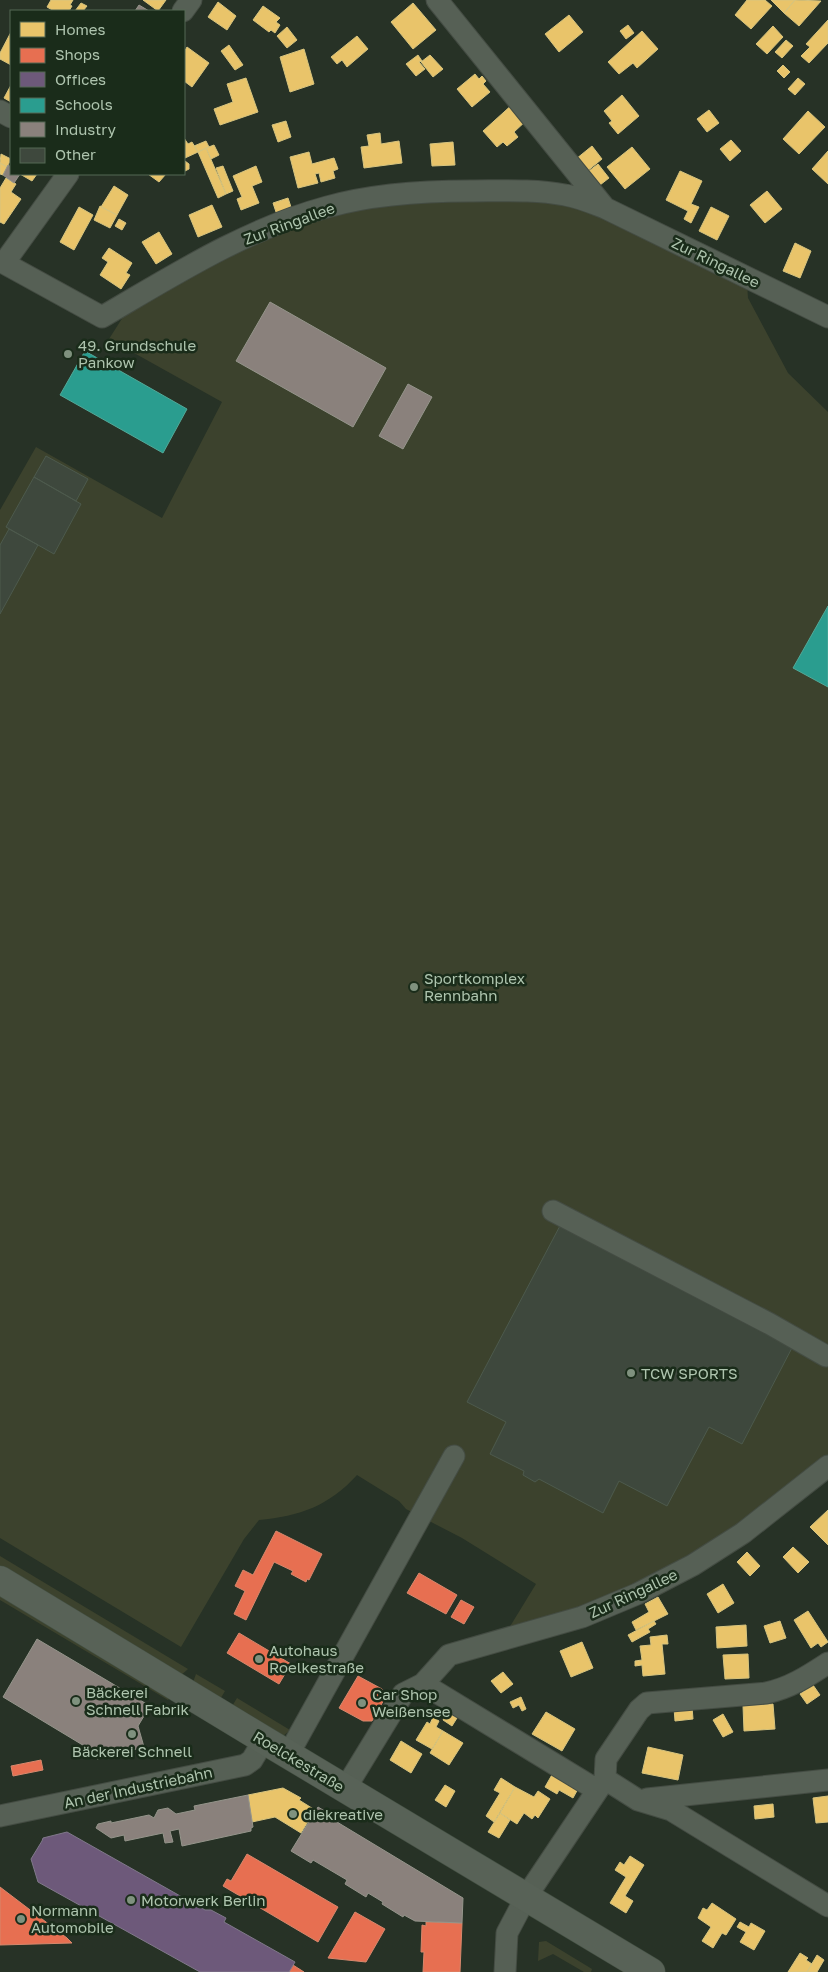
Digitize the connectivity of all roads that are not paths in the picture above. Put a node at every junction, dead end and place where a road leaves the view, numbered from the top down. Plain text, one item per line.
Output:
1 (192, 0) edge
2 (437, 0) edge
3 (184, 10) edge
4 (67, 175) edge
5 (605, 208) junction
6 (2, 262) edge
7 (828, 317) edge
8 (552, 1211) dead end
9 (826, 1356) dead end
10 (454, 1456) dead end
11 (828, 1466) edge
12 (0, 1580) edge
13 (828, 1662) edge
14 (423, 1684) junction
15 (264, 1740) junction
16 (288, 1755) junction
17 (828, 1780) edge
18 (601, 1784) junction
19 (345, 1789) junction
20 (638, 1800) junction
21 (0, 1816) edge
22 (526, 1897) junction
23 (828, 1906) edge
24 (505, 1972) edge
25 (651, 1972) edge

1 - 3 street
2 - 5 street, Zur Ringallee
4 - 6 street, Zur Ringallee
5 - 6 street, Zur Ringallee
5 - 7 street, Zur Ringallee
8 - 9 street
10 - 16 street
11 - 14 street, Zur Ringallee
12 - 15 main road, Roelckestraße
13 - 18 street
14 - 18 street
14 - 19 street, Zur Ringallee
15 - 16 main road, Roelckestraße
15 - 21 street, An der Industriebahn
16 - 19 main road, Roelckestraße
17 - 20 street
18 - 20 street
18 - 22 street
19 - 22 main road, Roelckestraße
20 - 23 street
22 - 24 street
22 - 25 main road, Roelckestraße

